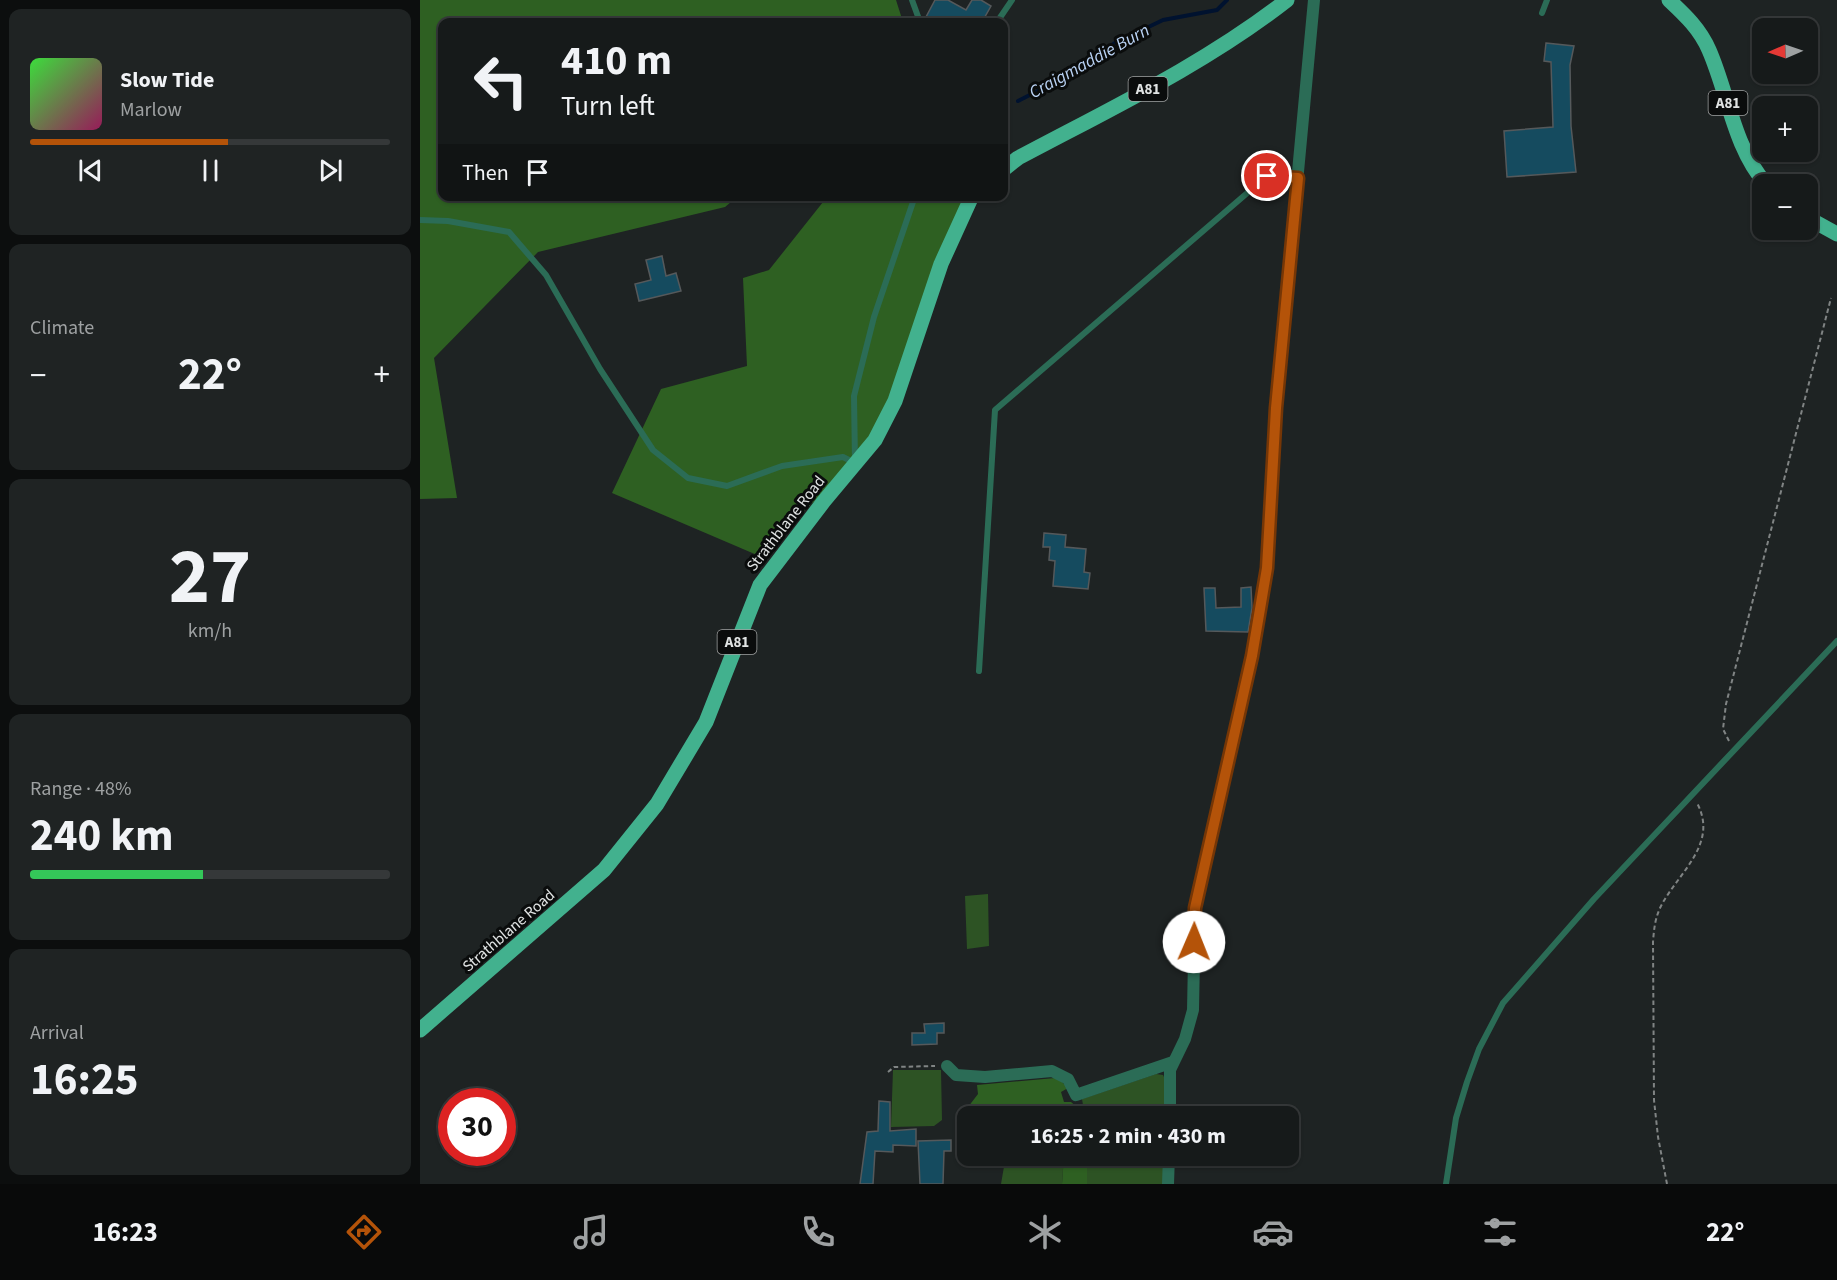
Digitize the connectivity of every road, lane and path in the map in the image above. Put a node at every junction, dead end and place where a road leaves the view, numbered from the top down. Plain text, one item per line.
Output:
1 (912, 0) edge
2 (1012, 0) edge
3 (1287, 0) edge
4 (1314, 0) edge
5 (1548, 0) edge
6 (1669, 0) edge
7 (1542, 13) dead end
8 (919, 18) edge
9 (1000, 18) edge
10 (1008, 166) edge
11 (1757, 174) edge
12 (1298, 178) junction
13 (913, 201) edge
14 (970, 201) edge
15 (420, 220) edge
16 (1818, 224) edge
17 (1837, 234) edge
18 (1831, 298) dead end
19 (1837, 641) edge
20 (979, 671) dead end
21 (1733, 749) junction
22 (1692, 795) junction
23 (420, 1030) edge
24 (1173, 1062) junction
25 (947, 1066) joint
26 (888, 1072) dead end
27 (1171, 1106) edge
28 (1169, 1166) edge
29 (1168, 1184) edge
30 (1446, 1184) edge
31 (1667, 1184) edge

1 - 8 lane
2 - 9 lane
3 - 10 main road, A81
4 - 12 street
5 - 7 lane
6 - 11 main road, A81
12 - 20 lane
12 - 24 street
13 - 15 lane
14 - 23 main road, Strathblane Road / A81
16 - 17 main road
18 - 21 path
19 - 21 lane
21 - 22 lane
22 - 30 lane
22 - 31 path
24 - 25 street
24 - 27 street
25 - 26 path
28 - 29 street

